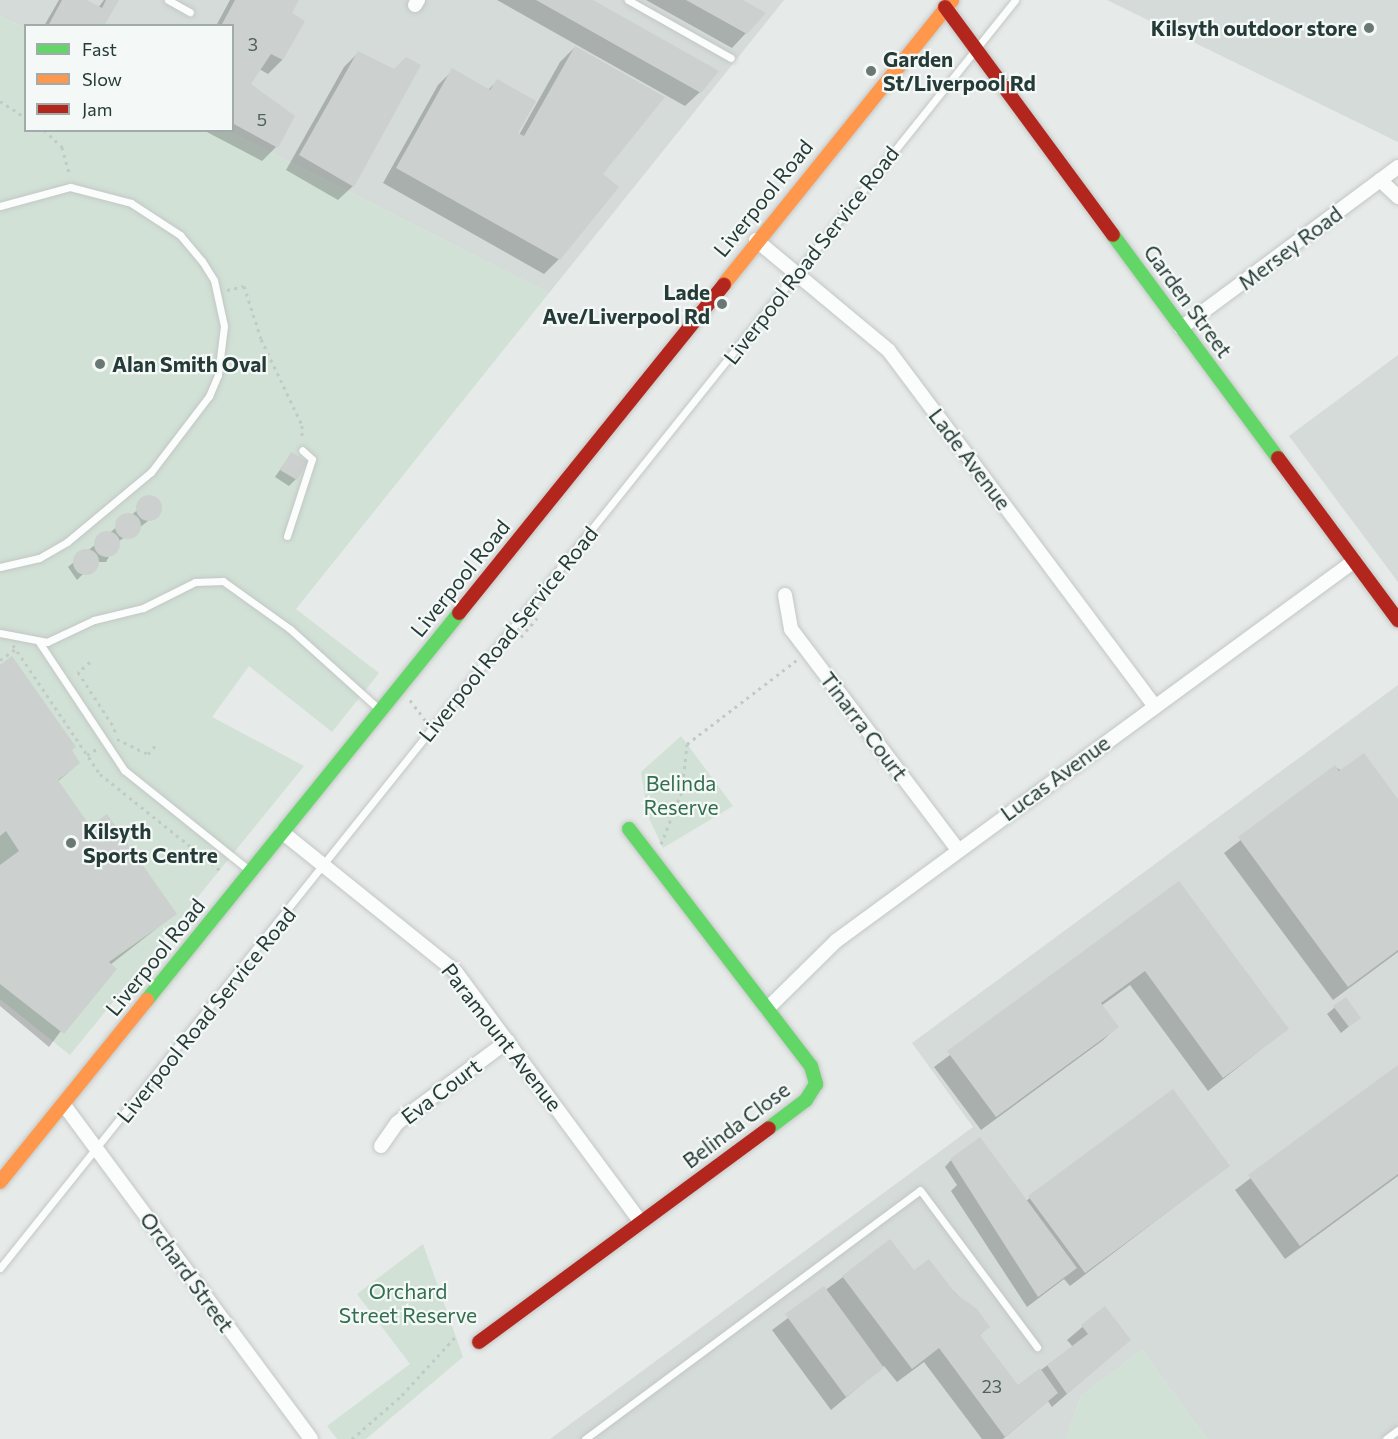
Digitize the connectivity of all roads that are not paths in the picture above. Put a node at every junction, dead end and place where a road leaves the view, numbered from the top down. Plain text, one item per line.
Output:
1 (168, 0) edge
2 (628, 0) edge
3 (1015, 0) edge
4 (949, 4) edge
5 (190, 12) dead end
6 (975, 49) junction
7 (731, 58) dead end
8 (1398, 167) edge
9 (1380, 180) junction
10 (1398, 197) edge
11 (0, 206) edge
12 (756, 240) junction
13 (796, 274) junction
14 (1181, 328) junction
15 (302, 450) road end
16 (287, 536) dead end
17 (1354, 561) junction
18 (0, 567) edge
19 (785, 595) dead end
20 (1398, 620) edge
21 (0, 633) edge
22 (39, 642) junction
23 (1154, 705) junction
24 (381, 711) junction
25 (629, 829) dead end
26 (282, 832) junction
27 (957, 850) junction
28 (325, 865) junction
29 (251, 871) junction
30 (767, 1009) junction
31 (508, 1041) junction
32 (64, 1105) junction
33 (381, 1146) dead end
34 (95, 1147) junction
35 (0, 1182) edge
36 (641, 1222) junction
37 (0, 1268) edge
38 (479, 1342) dead end
39 (1037, 1347) dead end
40 (1398, 1430) edge
41 (311, 1439) edge
42 (585, 1439) edge
43 (1386, 1439) edge

1 - 5 lane
2 - 7 lane
3 - 6 lane, Liverpool Road Service Road
4 - 6 main road, Garden Street
4 - 12 main road, Liverpool Road
6 - 13 lane, Liverpool Road Service Road
6 - 14 main road, Garden Street
8 - 9 street, Mersey Road
9 - 10 street
9 - 14 street, Mersey Road
11 - 18 lane
12 - 13 street, Lade Avenue
12 - 24 main road, Liverpool Road
13 - 23 street, Lade Avenue
13 - 28 lane, Liverpool Road Service Road
14 - 17 main road, Garden Street
15 - 16 lane
17 - 20 main road, Garden Street
17 - 23 street, Lucas Avenue
19 - 27 street, Tinarra Court
21 - 22 lane
22 - 24 lane
22 - 29 lane
23 - 27 street, Lucas Avenue
24 - 26 main road, Liverpool Road
25 - 30 main road, Belinda Close
26 - 28 street, Paramount Avenue
26 - 29 main road, Liverpool Road
27 - 30 street, Lucas Avenue
28 - 31 street, Paramount Avenue
28 - 34 lane, Liverpool Road Service Road
29 - 32 main road, Liverpool Road
30 - 36 main road, Belinda Close
31 - 33 street, Eva Court
31 - 36 street, Paramount Avenue
32 - 34 street, Orchard Street
32 - 35 main road, Liverpool Road
34 - 37 lane, Liverpool Road Service Road
34 - 41 street, Orchard Street
36 - 38 main road, Belinda Close
39 - 42 lane
40 - 43 lane

